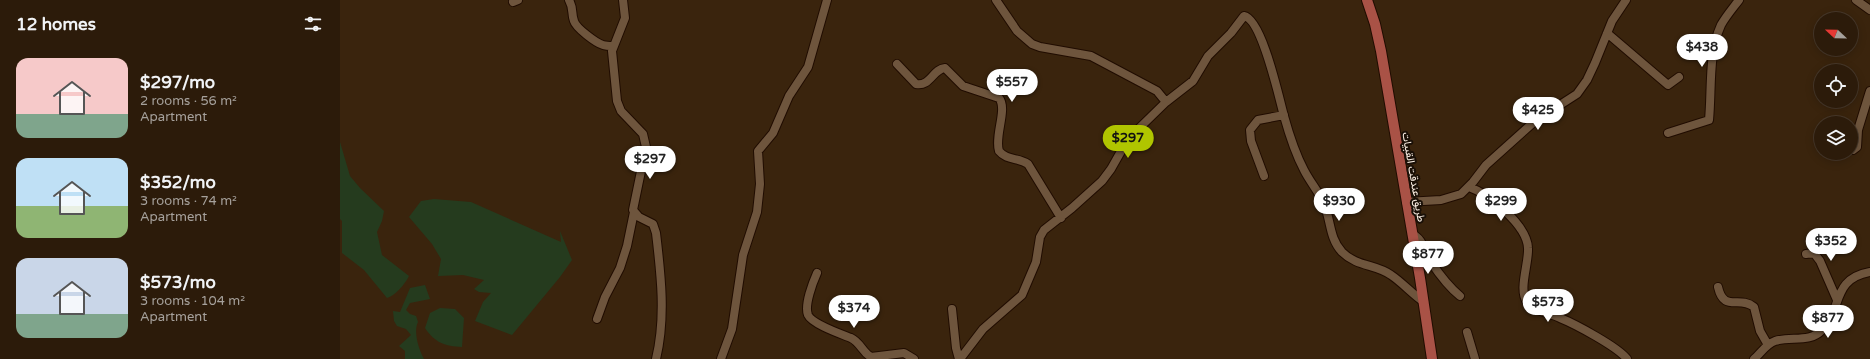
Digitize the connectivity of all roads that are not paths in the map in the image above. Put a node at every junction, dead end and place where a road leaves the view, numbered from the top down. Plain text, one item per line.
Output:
1 (569, 0) edge
2 (623, 0) edge
3 (827, 0) edge
4 (996, 0) edge
5 (1367, 0) edge
6 (1626, 0) edge
7 (1739, 0) edge
8 (1856, 0) edge
9 (1870, 10) edge
10 (1607, 33) junction
11 (613, 46) junction
12 (897, 64) dead end
13 (1679, 77) dead end
14 (1870, 91) edge
15 (1166, 102) junction
16 (1284, 115) junction
17 (1861, 120) junction
18 (1858, 124) edge
19 (1668, 133) dead end
20 (1858, 140) edge
21 (1264, 176) dead end
22 (1469, 187) junction
23 (1406, 202) junction
24 (634, 212) junction
25 (1061, 218) junction
26 (1412, 234) junction
27 (1806, 254) dead end
28 (1870, 272) edge
29 (817, 273) dead end
30 (1718, 287) dead end
31 (1460, 296) dead end
32 (1836, 300) junction
33 (1424, 302) junction
34 (952, 309) dead end
35 (597, 319) dead end
36 (1467, 332) dead end
37 (1768, 345) junction
38 (871, 358) edge
39 (656, 359) edge
40 (721, 359) edge
41 (914, 359) edge
42 (960, 359) edge
43 (1432, 359) edge
44 (1475, 359) edge
45 (1627, 359) edge
46 (1754, 359) edge

1 - 11 street
2 - 11 street
3 - 40 street
4 - 15 street
5 - 23 main road, طريق عندقت القبيات
6 - 10 street
7 - 19 street
8 - 9 street
10 - 13 street
10 - 22 street
11 - 24 street
12 - 25 street
14 - 17 street
15 - 16 street
15 - 25 street
16 - 21 street
16 - 33 street
17 - 18 street
17 - 20 street
22 - 23 street
22 - 45 street
23 - 26 main road, طريق عندقت القبيات
24 - 35 street
24 - 39 street
25 - 42 street
26 - 31 street
26 - 33 main road, طريق عندقت القبيات
27 - 32 street
28 - 32 street
29 - 38 street
30 - 37 street
32 - 37 street
33 - 43 main road, طريق عندقت القبيات
34 - 42 street
36 - 44 street
37 - 46 street
38 - 41 street

